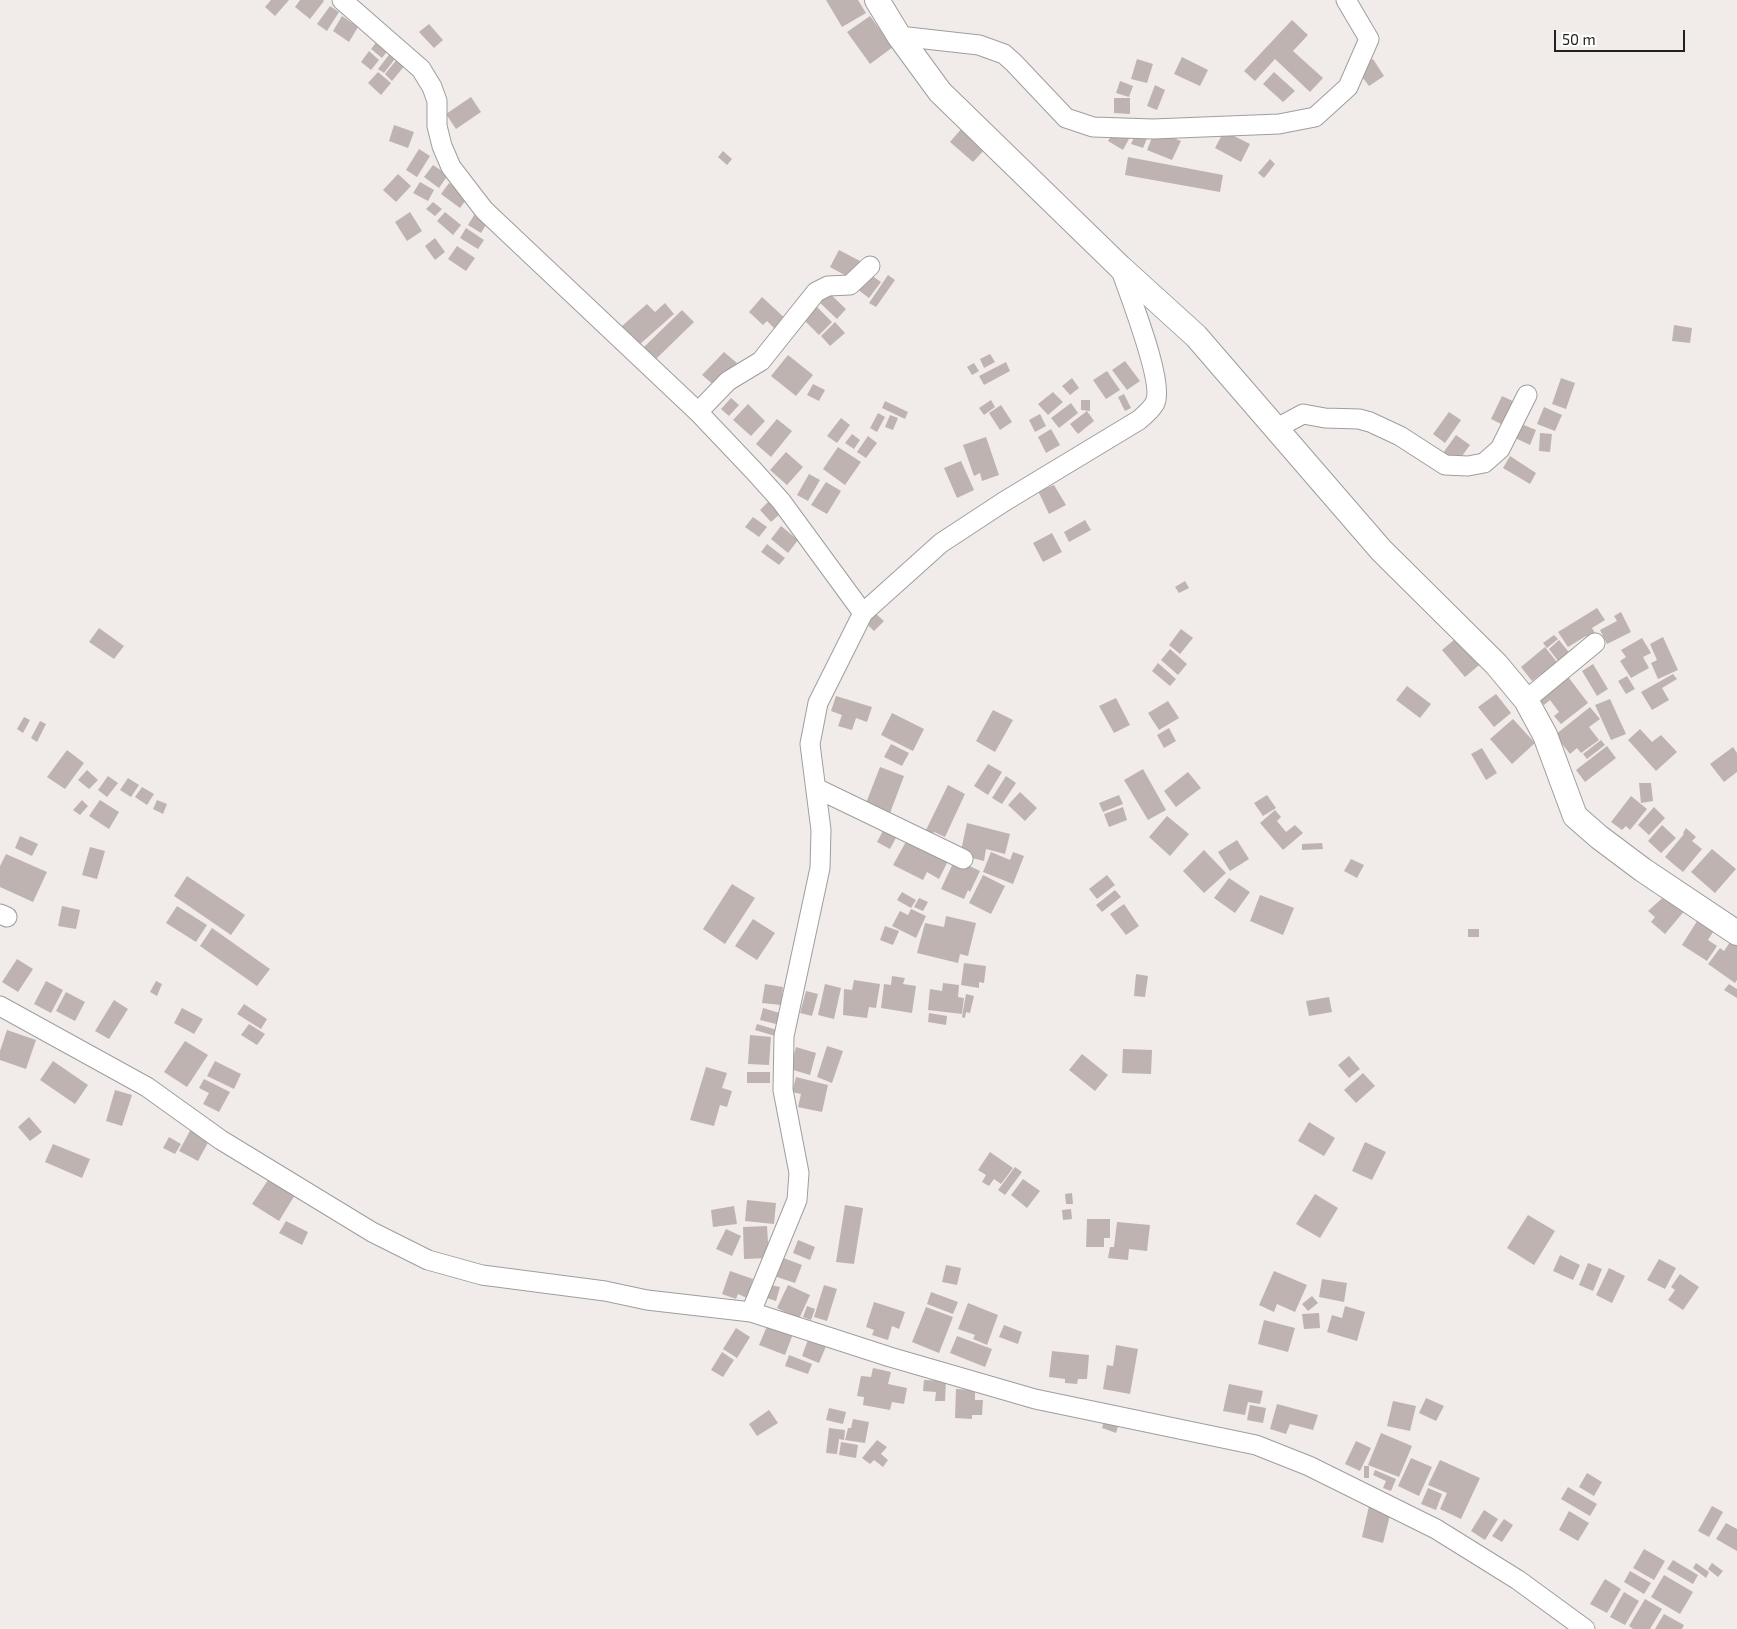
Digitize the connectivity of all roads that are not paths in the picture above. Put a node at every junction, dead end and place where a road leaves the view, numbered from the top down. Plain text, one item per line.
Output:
1 (342, 0) edge
2 (877, 0) edge
3 (1346, 0) edge
4 (899, 36) junction
5 (870, 266) dead end
6 (1120, 268) junction
7 (1527, 395) dead end
8 (698, 412) junction
9 (1276, 428) junction
10 (863, 613) junction
11 (1594, 643) dead end
12 (1526, 700) junction
13 (818, 789) junction
14 (963, 859) dead end
15 (1737, 933) edge
16 (0, 1006) edge
17 (751, 1312) junction
18 (1585, 1629) edge

1 - 8 street
2 - 4 street
3 - 4 street
4 - 6 street
5 - 8 street
6 - 9 street
6 - 10 street
7 - 9 street
8 - 10 street
9 - 12 street
10 - 13 street
11 - 12 street
12 - 15 street
13 - 14 street
13 - 17 street
16 - 17 street
17 - 18 street

